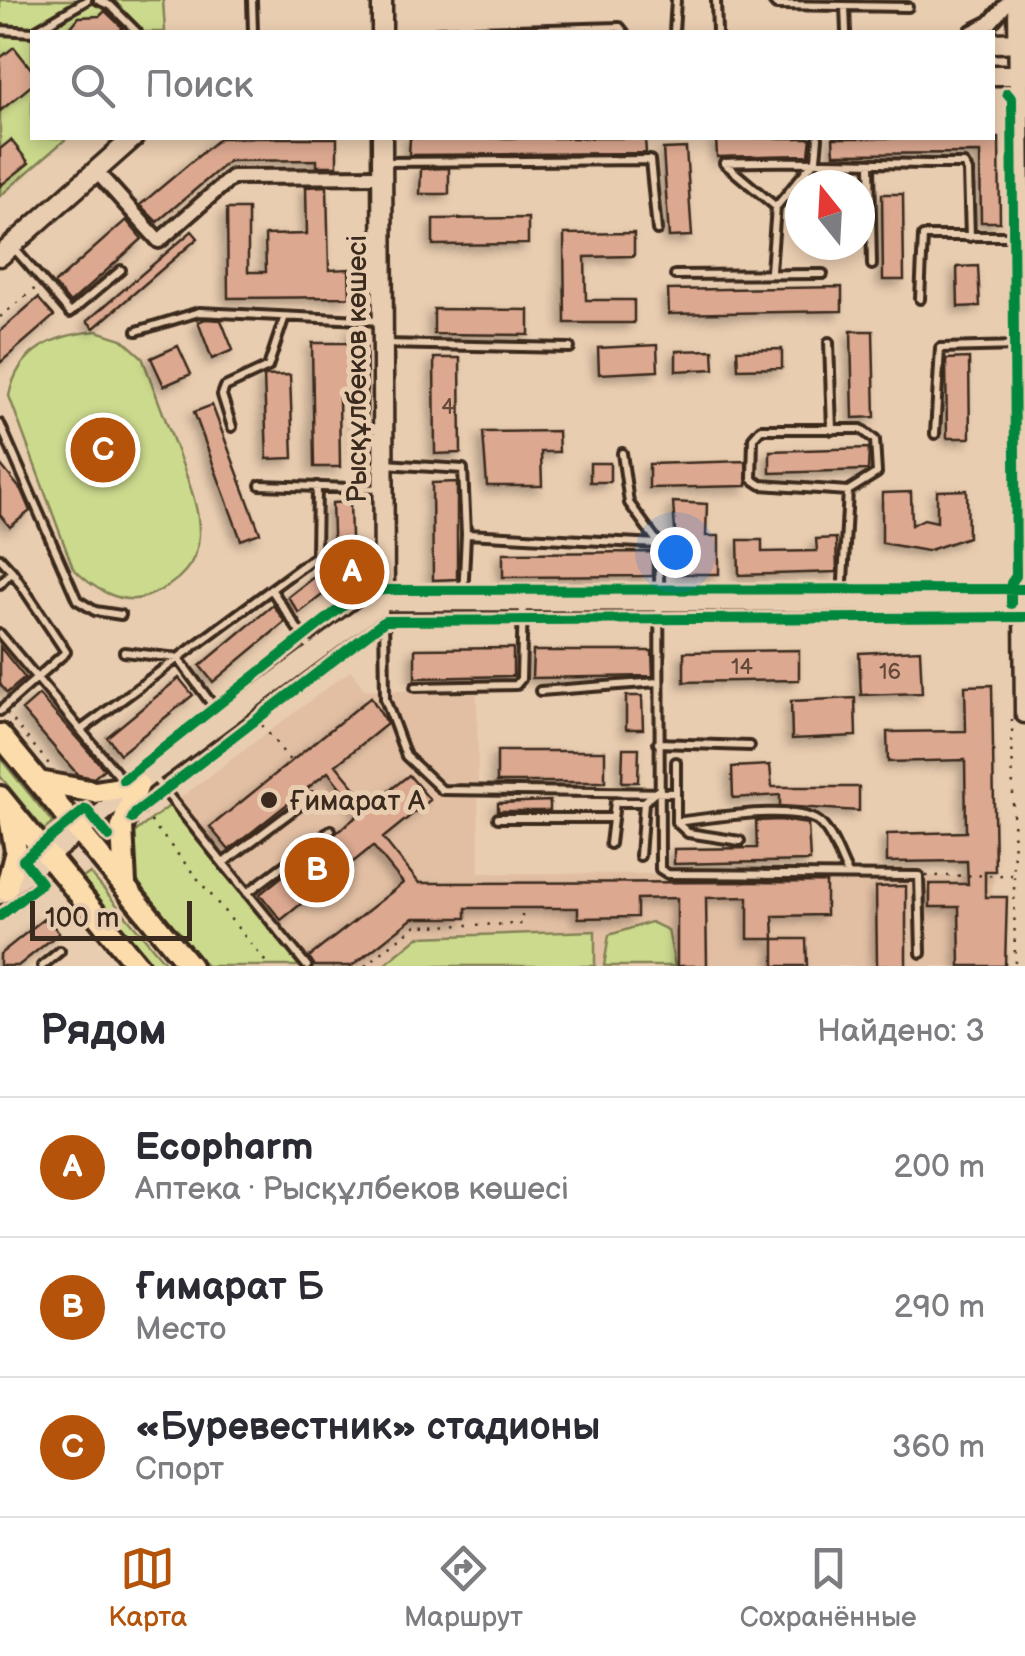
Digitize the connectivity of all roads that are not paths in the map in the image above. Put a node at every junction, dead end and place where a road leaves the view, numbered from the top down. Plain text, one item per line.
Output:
1 (87, 0) edge
2 (98, 0) edge
3 (252, 0) edge
4 (676, 0) edge
5 (716, 0) edge
6 (772, 0) edge
7 (1010, 0) edge
8 (1018, 0) edge
9 (845, 6) junction
10 (908, 7) dead end
11 (0, 30) edge
12 (36, 30) edge
13 (134, 30) edge
14 (252, 30) edge
15 (511, 30) edge
16 (622, 30) edge
17 (674, 30) edge
18 (716, 30) edge
19 (846, 30) edge
20 (976, 30) edge
21 (30, 32) edge
22 (995, 42) edge
23 (1022, 42) edge
24 (995, 75) edge
25 (1022, 75) edge
26 (131, 140) edge
27 (382, 140) edge
28 (818, 140) edge
29 (816, 159) junction
30 (870, 165) junction
31 (382, 169) junction
32 (96, 171) junction
33 (776, 206) junction
34 (657, 230) dead end
35 (1021, 230) edge
36 (970, 237) junction
37 (6, 251) edge
38 (872, 265) dead end
39 (121, 270) dead end
40 (771, 272) junction
41 (823, 274) dead end
42 (675, 275) dead end
43 (920, 299) dead end
44 (284, 319) junction
45 (383, 322) junction
46 (137, 330) dead end
47 (828, 342) dead end
48 (383, 344) junction
49 (570, 348) dead end
50 (1023, 357) edge
51 (0, 424) edge
52 (232, 426) dead end
53 (832, 430) junction
54 (935, 434) dead end
55 (622, 453) dead end
56 (384, 464) junction
57 (260, 486) dead end
58 (317, 486) junction
59 (1024, 486) edge
60 (384, 489) junction
61 (848, 491) junction
62 (466, 534) junction
63 (659, 544) junction
64 (0, 558) edge
65 (12, 571) junction
66 (0, 584) edge
67 (271, 589) junction
68 (384, 600) junction
69 (463, 601) junction
70 (523, 601) junction
71 (842, 602) junction
72 (1019, 608) edge
73 (122, 615) dead end
74 (659, 616) junction
75 (0, 634) edge
76 (124, 652) dead end
77 (313, 653) junction
78 (178, 658) junction
79 (38, 679) junction
80 (659, 682) junction
81 (414, 687) dead end
82 (540, 691) dead end
83 (1025, 698) edge
84 (2, 710) edge
85 (1019, 716) edge
86 (224, 722) junction
87 (81, 730) junction
88 (0, 735) edge
89 (658, 743) junction
90 (750, 746) dead end
91 (676, 762) dead end
92 (39, 782) junction
93 (139, 782) junction
94 (658, 790) junction
95 (676, 793) junction
96 (311, 797) dead end
97 (4, 801) edge
98 (644, 802) junction
99 (498, 818) dead end
100 (613, 818) junction
101 (676, 822) junction
102 (331, 830) dead end
103 (80, 831) junction
104 (740, 840) dead end
105 (610, 844) dead end
106 (640, 856) dead end
107 (48, 857) junction
108 (225, 866) junction
109 (848, 874) junction
110 (126, 886) junction
111 (2, 891) edge
112 (247, 892) junction
113 (60, 951) dead end
114 (920, 953) dead end
115 (42, 966) edge
116 (138, 966) edge
117 (190, 966) edge
118 (307, 966) edge

1 - 12 lane
2 - 13 lane
3 - 14 lane
4 - 17 lane
5 - 18 lane
6 - 9 lane
7 - 20 street
8 - 23 street
9 - 10 lane
9 - 19 lane
11 - 21 lane
15 - 16 lane
22 - 23 street
23 - 25 street
24 - 25 street
25 - 35 street
26 - 32 street
27 - 31 street, Рысқұлбеков көшесі
28 - 29 lane
29 - 30 lane
29 - 33 lane
29 - 33 lane
30 - 36 lane
30 - 38 lane
31 - 32 street
31 - 34 lane
31 - 45 street, Рысқұлбеков көшесі
32 - 37 street
33 - 40 lane
35 - 36 lane
35 - 50 street
36 - 43 lane
37 - 39 lane
40 - 41 lane
40 - 42 lane
44 - 45 lane
44 - 46 lane
44 - 52 lane
45 - 48 street, Рысқұлбеков көшесі
47 - 53 lane
48 - 49 lane
48 - 56 street, Рысқұлбеков көшесі
50 - 54 lane
50 - 59 street
51 - 73 lane
53 - 61 lane
53 - 61 lane
55 - 63 lane
56 - 60 street, Рысқұлбеков көшесі
56 - 62 lane
57 - 58 lane
58 - 60 lane
58 - 67 lane
59 - 72 street
60 - 68 street, Рысқұлбеков көшесі
61 - 71 lane
62 - 63 lane
62 - 69 lane
63 - 74 lane
64 - 65 lane
65 - 66 lane
65 - 79 lane
67 - 77 lane
67 - 78 lane
68 - 69 street
68 - 77 street
68 - 94 lane
69 - 70 street
70 - 74 street
70 - 81 lane
71 - 72 street
71 - 74 street
72 - 83 street
74 - 80 lane
75 - 79 lane
76 - 78 lane
77 - 86 street
78 - 86 lane
78 - 87 lane
79 - 84 lane
79 - 87 lane
80 - 82 lane
80 - 89 lane
83 - 85 street
86 - 93 street
87 - 93 lane
88 - 92 main road
89 - 90 lane
89 - 94 lane
91 - 95 lane
92 - 93 main road
92 - 103 main road
93 - 103 street
93 - 108 lane
93 - 110 main road
94 - 95 lane
94 - 98 lane
94 - 109 lane
95 - 101 lane
96 - 108 lane
97 - 107 main road
97 - 111 main road
98 - 100 lane
98 - 106 lane
99 - 100 lane
100 - 105 lane
101 - 104 lane
101 - 109 lane
102 - 112 lane
103 - 107 street
103 - 110 main road
107 - 111 street
107 - 116 main road
108 - 112 lane
109 - 114 lane
110 - 117 main road
112 - 118 lane
113 - 115 lane

